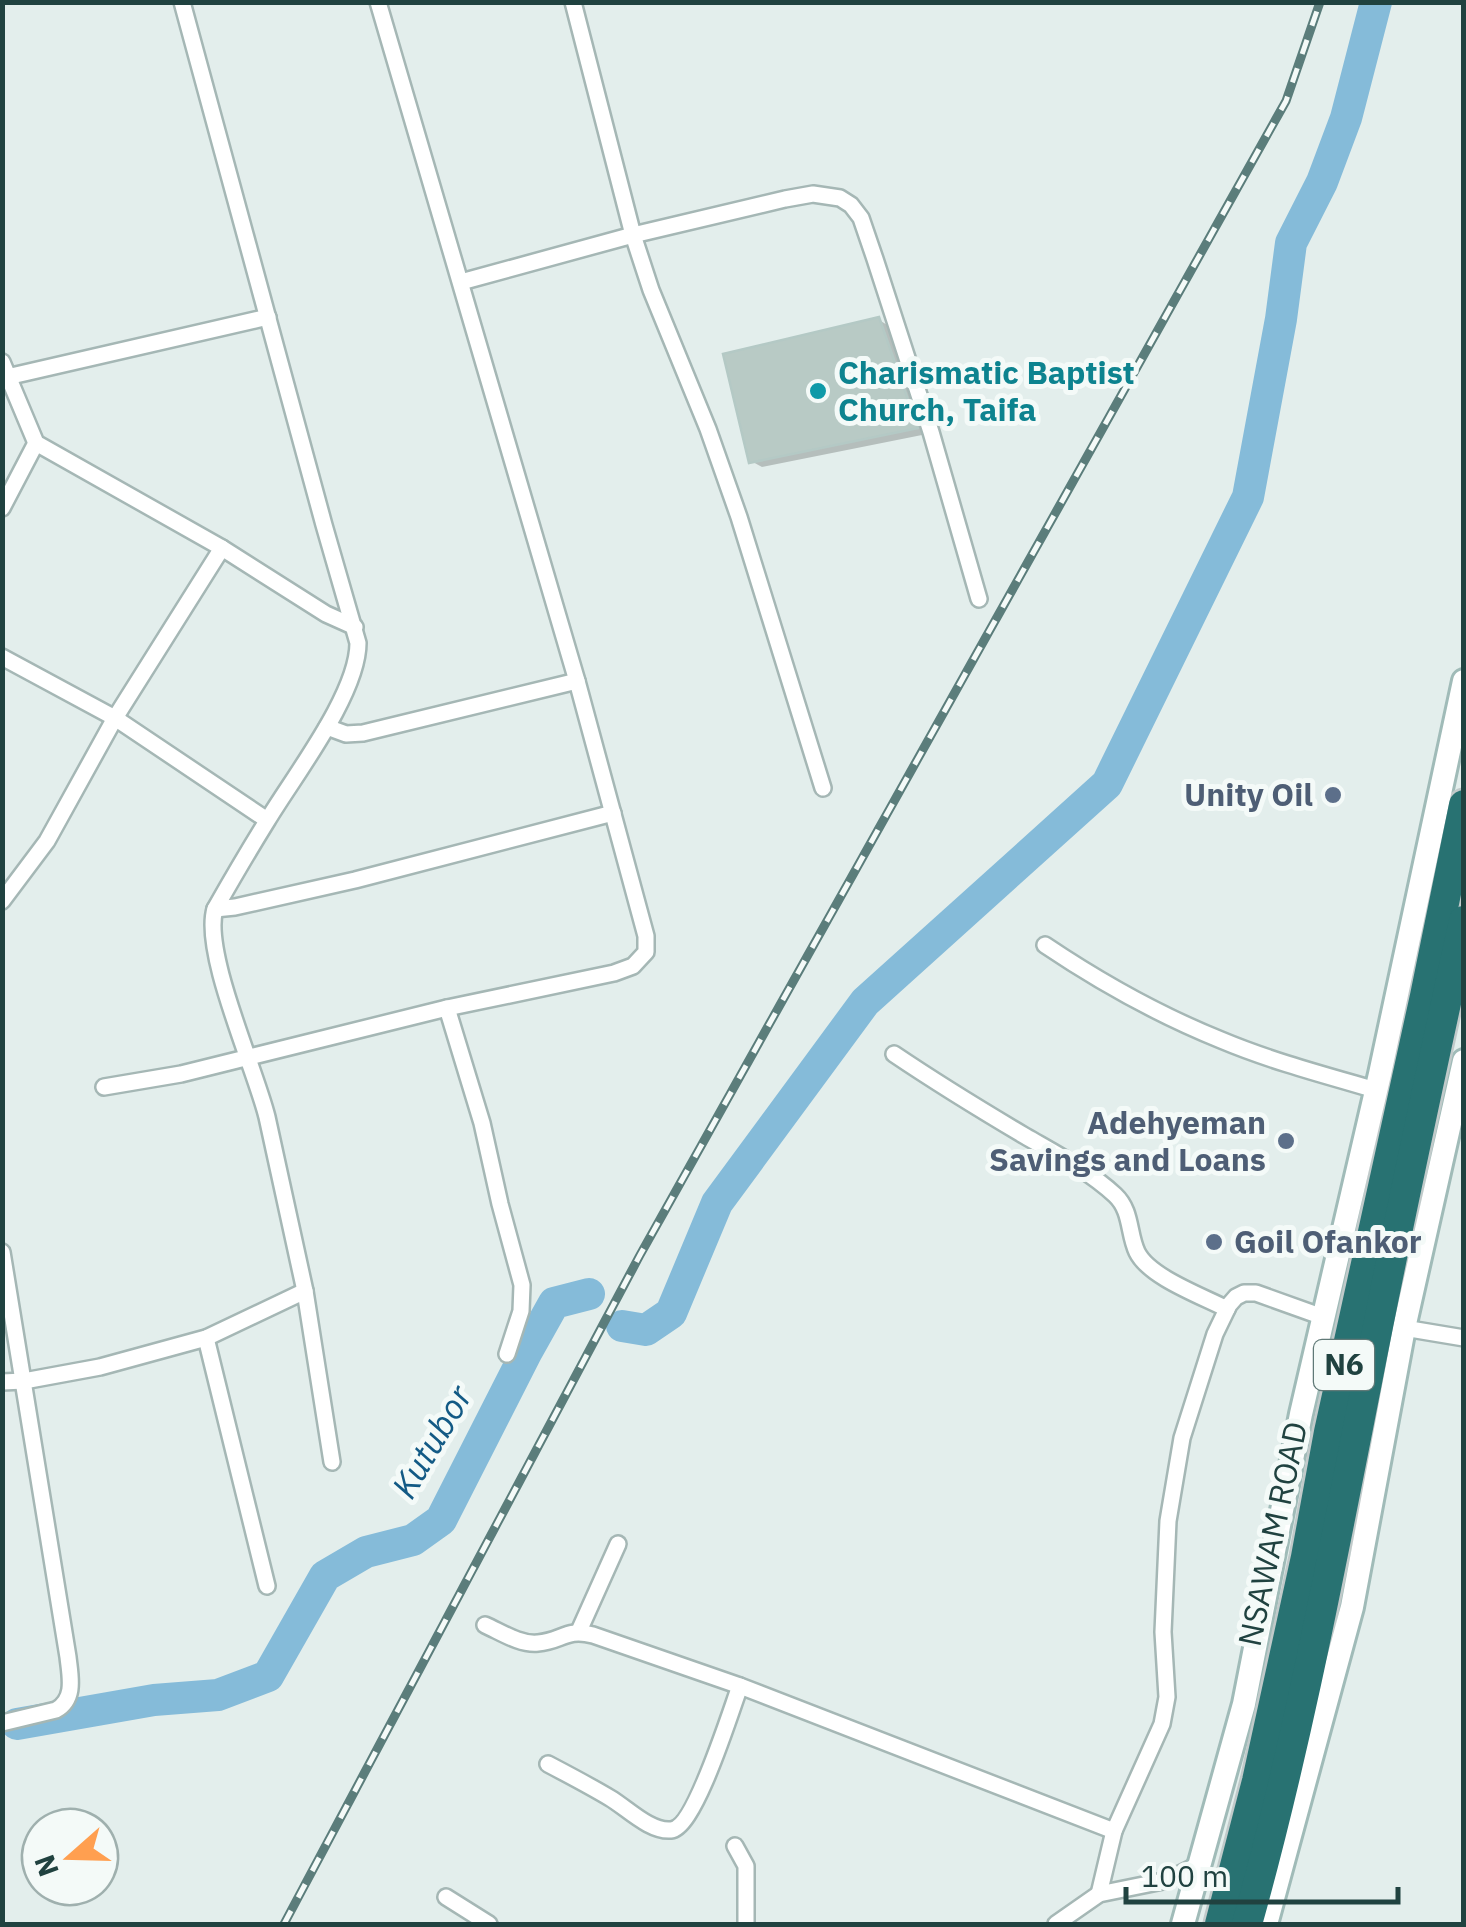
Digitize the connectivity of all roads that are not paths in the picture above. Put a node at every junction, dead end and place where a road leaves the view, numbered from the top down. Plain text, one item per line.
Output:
1 (182, 2) edge
2 (378, 2) edge
3 (572, 2) edge
4 (633, 235) junction
5 (461, 282) junction
6 (268, 317) junction
7 (5, 370) edge
8 (36, 444) junction
9 (2, 508) edge
10 (222, 548) junction
11 (980, 599) dead end
12 (355, 627) junction
13 (2, 657) edge
14 (578, 680) junction
15 (1464, 681) edge
16 (115, 718) junction
17 (328, 726) junction
18 (823, 788) dead end
19 (1464, 805) edge
20 (613, 813) junction
21 (268, 820) junction
22 (2, 901) edge
23 (215, 908) junction
24 (1464, 921) edge
25 (1045, 945) dead end
26 (447, 1008) junction
27 (894, 1054) dead end
28 (249, 1057) junction
29 (1464, 1061) edge
30 (104, 1087) dead end
31 (1376, 1090) junction
32 (2, 1252) edge
33 (305, 1292) junction
34 (1227, 1308) junction
35 (1323, 1317) junction
36 (1404, 1328) junction
37 (206, 1338) junction
38 (1464, 1338) edge
39 (507, 1354) dead end
40 (24, 1381) junction
41 (2, 1382) edge
42 (332, 1462) dead end
43 (618, 1544) dead end
44 (266, 1586) dead end
45 (485, 1625) dead end
46 (579, 1631) junction
47 (740, 1686) junction
48 (2, 1723) edge
49 (548, 1764) dead end
50 (1114, 1832) junction
51 (735, 1846) dead end
52 (1202, 1862) junction
53 (1099, 1894) junction
54 (446, 1896) dead end
55 (489, 1924) edge
56 (746, 1924) edge
57 (1056, 1924) edge
58 (1183, 1924) edge
59 (1220, 1924) edge
60 (1246, 1924) edge
61 (1266, 1924) edge

1 - 6 street
2 - 5 street
3 - 4 street
4 - 5 street
4 - 11 street
4 - 18 street
5 - 14 street
6 - 7 street
6 - 12 street
7 - 8 street
8 - 9 street
8 - 10 street
10 - 12 street
10 - 16 street
12 - 17 street
13 - 16 street
14 - 17 street
14 - 20 street
15 - 31 main road
16 - 21 street
16 - 22 street
17 - 21 street
19 - 59 highway, NSAWAM ROAD / N6
20 - 23 street
20 - 26 street
21 - 23 street
23 - 28 street
24 - 60 highway, NSAWAM ROAD / N6
25 - 31 street
26 - 28 street
26 - 39 street
27 - 34 street
28 - 30 street
28 - 33 street
29 - 36 main road
31 - 35 main road
32 - 40 street
33 - 37 street
33 - 42 street
34 - 35 street
34 - 50 street
35 - 52 main road
36 - 38 street
36 - 61 main road
37 - 40 street
37 - 44 street
40 - 41 street
40 - 48 street
43 - 46 street
45 - 46 street
46 - 47 street
47 - 49 street
47 - 50 street
50 - 53 street
51 - 56 street
52 - 53 street
52 - 58 main road
53 - 57 street
54 - 55 street

